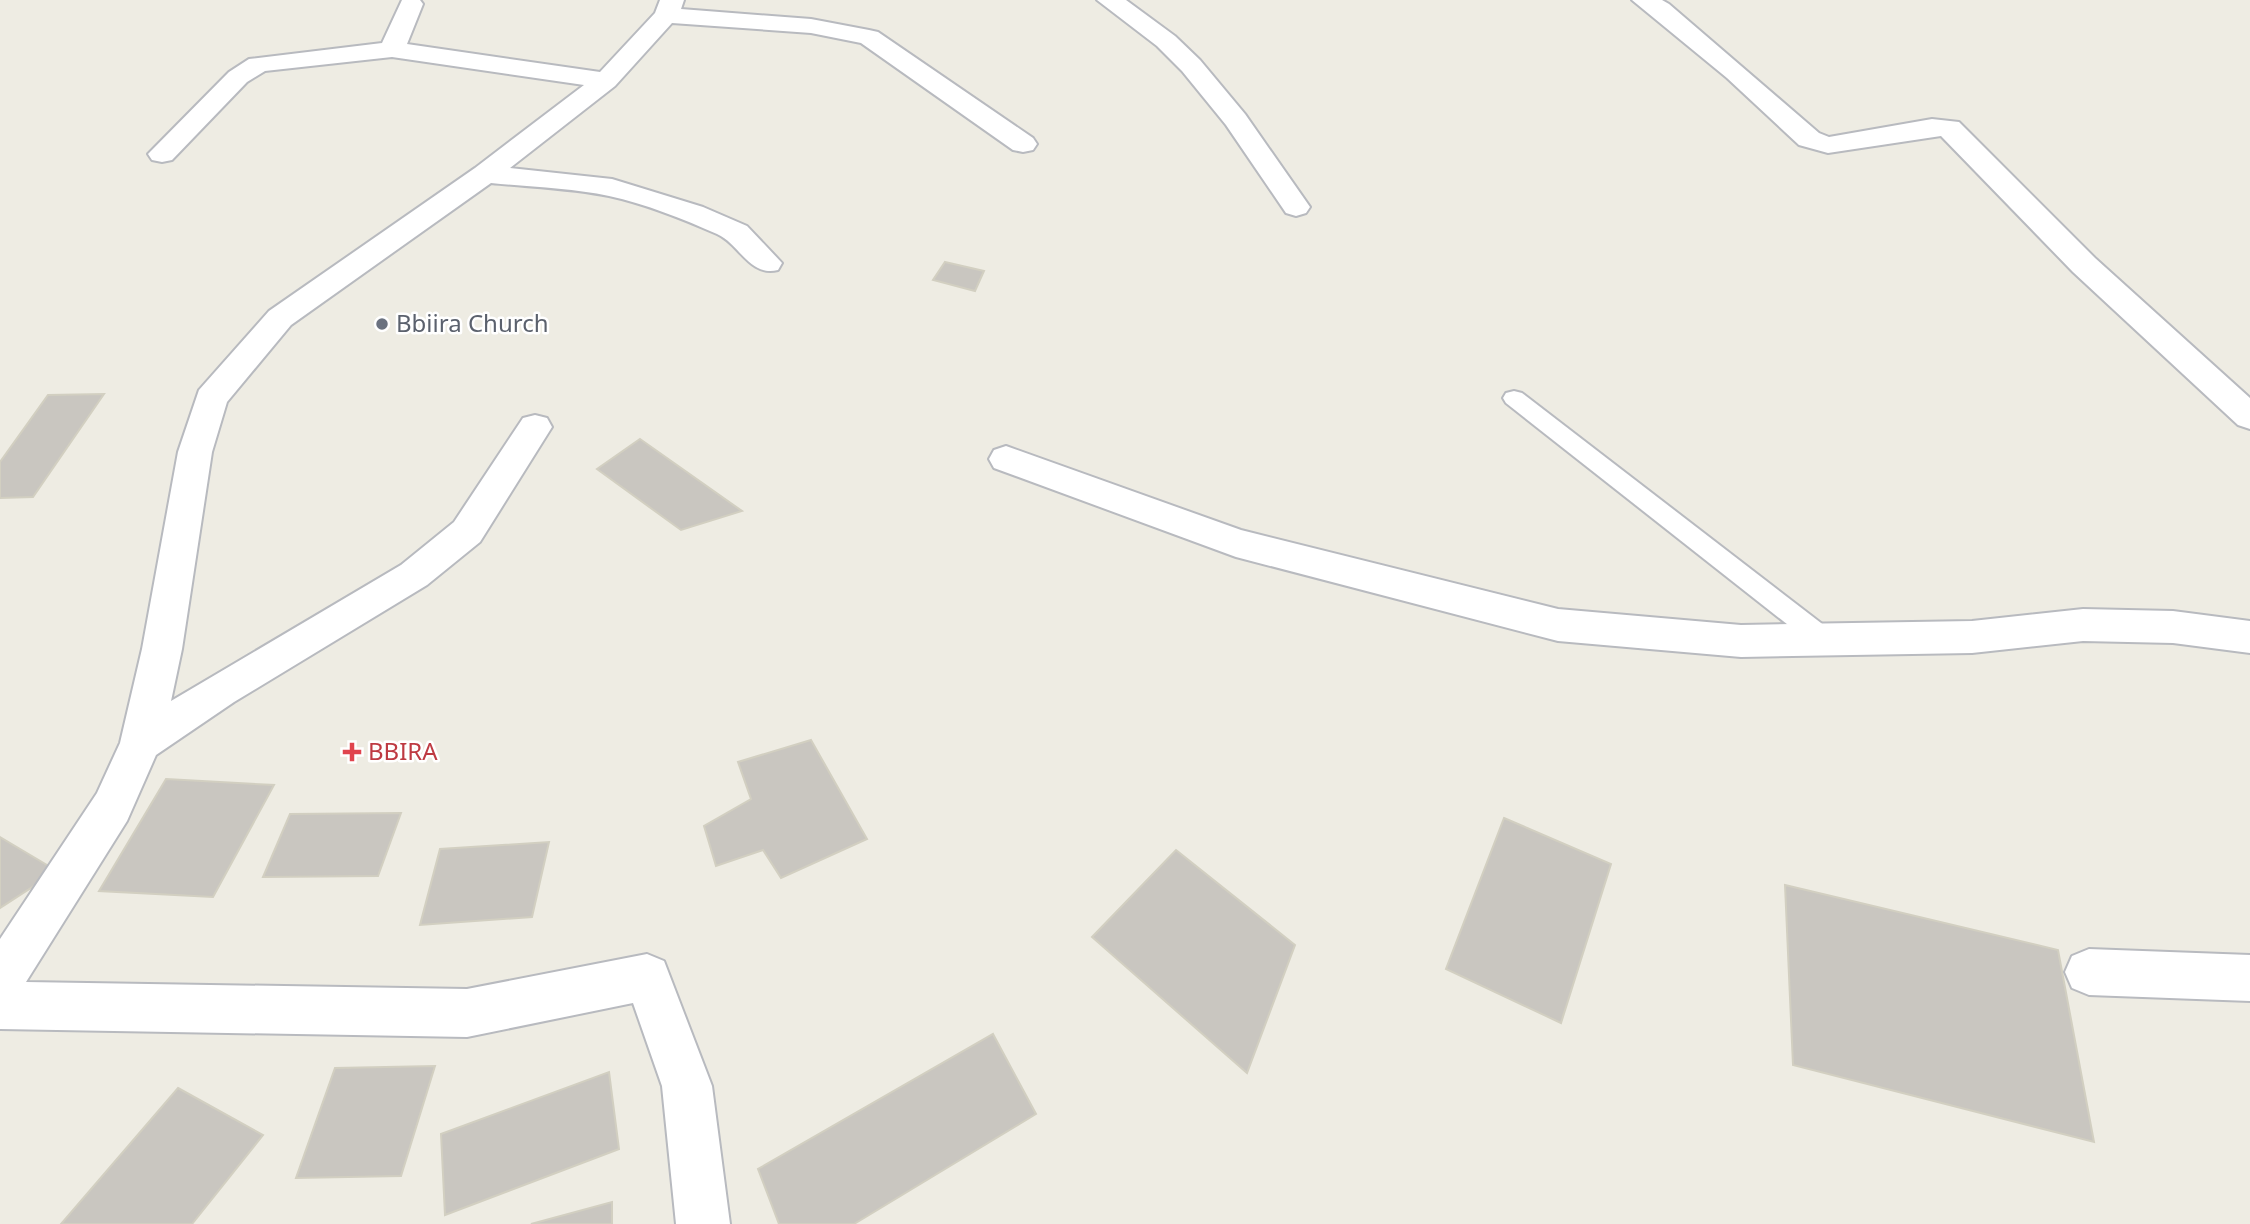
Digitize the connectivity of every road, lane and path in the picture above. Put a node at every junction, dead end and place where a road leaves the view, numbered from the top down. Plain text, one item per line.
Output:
1 (1109, 0) edge
2 (1644, 0) edge
3 (411, 4) dead end
4 (669, 7) edge
5 (392, 49) junction
6 (606, 81) junction
7 (1023, 144) dead end
8 (162, 154) dead end
9 (485, 174) junction
10 (1296, 207) dead end
11 (767, 263) dead end
12 (1514, 398) dead end
13 (2250, 417) edge
14 (535, 427) dead end
15 (1006, 459) dead end
16 (2250, 637) edge
17 (1825, 640) junction
18 (141, 743) junction
19 (2089, 972) dead end
20 (2250, 978) edge
21 (0, 980) edge
22 (0, 1004) edge
23 (703, 1224) edge

1 - 10 street
2 - 13 street
3 - 5 street
4 - 6 street
4 - 7 street
5 - 6 street
5 - 8 street
6 - 9 street
9 - 11 street
9 - 18 street
12 - 17 lane
14 - 18 street
15 - 17 street
16 - 17 street
18 - 21 street
19 - 20 street
22 - 23 street

